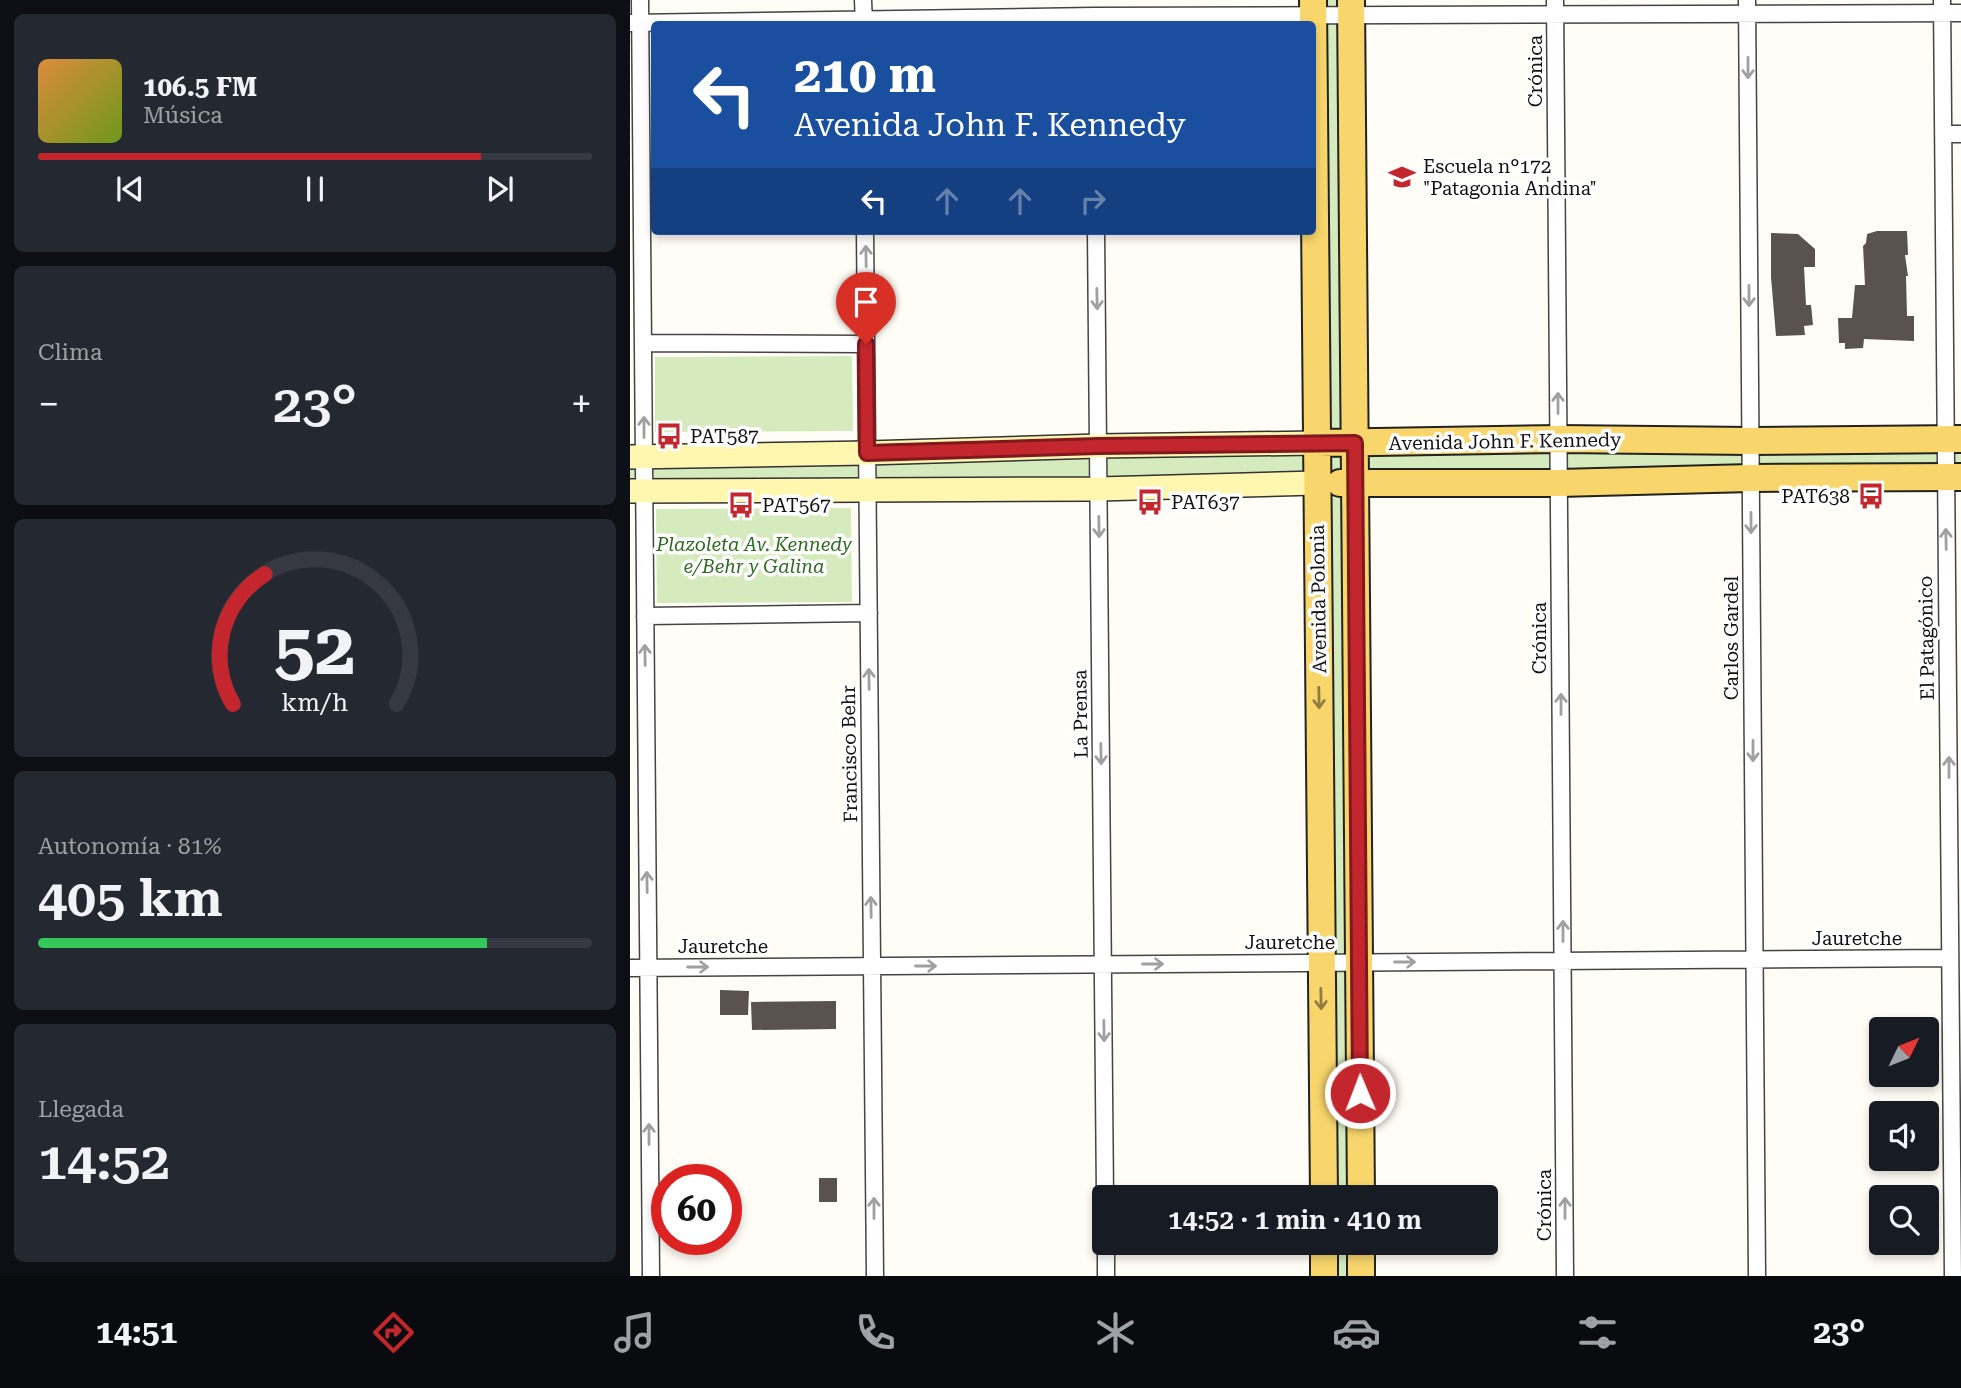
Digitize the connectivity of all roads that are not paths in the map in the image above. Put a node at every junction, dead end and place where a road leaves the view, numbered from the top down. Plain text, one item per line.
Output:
1 (640, 0) edge
2 (863, 0) edge
3 (1942, 6) edge
4 (1351, 7) edge
5 (1555, 7) edge
6 (1747, 7) edge
7 (1313, 8) edge
8 (1961, 13) edge
9 (1094, 14) edge
10 (863, 21) edge
11 (892, 21) edge
12 (635, 23) edge
13 (1943, 134) junction
14 (1961, 134) edge
15 (865, 235) edge
16 (1096, 235) edge
17 (1315, 235) edge
18 (643, 343) junction
19 (866, 344) junction
20 (1559, 439) junction
21 (1953, 439) edge
22 (1751, 441) junction
23 (1316, 443) junction
24 (1355, 443) junction
25 (1098, 446) junction
26 (867, 453) junction
27 (637, 458) edge
28 (1954, 477) edge
29 (1751, 478) junction
30 (1355, 482) junction
31 (1316, 483) junction
32 (1559, 483) junction
33 (868, 489) junction
34 (1099, 489) junction
35 (637, 491) edge
36 (869, 613) junction
37 (645, 616) junction
38 (1954, 618) edge
39 (1955, 827) edge
40 (1950, 958) junction
41 (1755, 960) junction
42 (1563, 961) junction
43 (1359, 962) junction
44 (1321, 963) junction
45 (1103, 964) junction
46 (872, 966) junction
47 (630, 968) edge
48 (648, 968) junction
49 (1956, 1036) edge
50 (1105, 1185) edge
51 (1324, 1185) edge
52 (1361, 1185) edge
53 (1957, 1252) edge
54 (1106, 1255) edge
55 (1324, 1255) edge
56 (1361, 1255) edge
57 (650, 1276) edge
58 (874, 1276) edge
59 (1106, 1276) edge
60 (1324, 1276) edge
61 (1361, 1276) edge
62 (1565, 1276) edge
63 (1757, 1276) edge
64 (1953, 1276) edge

1 - 12 street
2 - 10 street
3 - 6 street
3 - 8 street
3 - 13 street, El Patagónico
4 - 5 street
4 - 7 street
4 - 24 main road, Avenida Polonia
5 - 6 street
20 -> 5 street, Crónica
6 -> 22 street, Carlos Gardel
7 - 9 street
9 - 11 street
12 - 18 street
13 - 14 street
13 - 21 street, El Patagónico
19 -> 15 street, Francisco Behr
16 -> 25 street, La Prensa
17 - 23 main road, Avenida Polonia
18 - 19 street
27 -> 18 street
19 - 26 street, Francisco Behr
20 - 22 main road, Avenida John F. Kennedy
20 - 24 main road, Avenida John F. Kennedy
20 - 32 street, Crónica
21 - 22 main road, Avenida John F. Kennedy
21 - 28 street, El Patagónico
22 - 29 street, Carlos Gardel
23 - 24 main road, Avenida John F. Kennedy
23 - 25 main road, Avenida John F. Kennedy
23 - 31 main road, Avenida Polonia
24 - 30 main road, Avenida Polonia
25 - 26 main road, Avenida John F. Kennedy
25 - 34 street, La Prensa
26 - 27 main road, Avenida John F. Kennedy
26 - 33 street, Francisco Behr
27 - 35 street
28 - 29 main road, Avenida John F. Kennedy
38 -> 28 street, El Patagónico
29 - 32 main road, Avenida John F. Kennedy
29 -> 41 street, Carlos Gardel
30 - 31 main road, Avenida John F. Kennedy
30 - 32 main road, Avenida John F. Kennedy
30 - 43 main road, Avenida Polonia
31 - 34 main road, Avenida John F. Kennedy
31 -> 44 main road, Avenida Polonia
42 -> 32 street, Crónica
33 - 34 main road, Avenida John F. Kennedy
33 - 35 main road, Avenida John F. Kennedy
33 - 36 street, Francisco Behr
34 -> 45 street, La Prensa
35 - 37 street
36 - 37 street
46 -> 36 street, Francisco Behr
48 -> 37 street
39 -> 38 street, El Patagónico
39 - 40 street, El Patagónico
40 - 41 street, Jauretche
40 - 49 street, El Patagónico
41 - 42 street, Jauretche
41 - 63 street, Carlos Gardel
43 -> 42 street, Jauretche
62 -> 42 street, Crónica
43 - 44 street, Jauretche
43 - 52 main road, Avenida Polonia
45 -> 44 street, Jauretche
44 -> 51 main road, Avenida Polonia
46 -> 45 street, Jauretche
45 -> 50 street, La Prensa
48 -> 46 street, Jauretche
58 -> 46 street, Francisco Behr
47 - 48 street, Jauretche
57 -> 48 street
49 - 53 street, El Patagónico
53 - 64 street, El Patagónico
54 - 59 street
55 - 60 main road
56 - 61 main road

